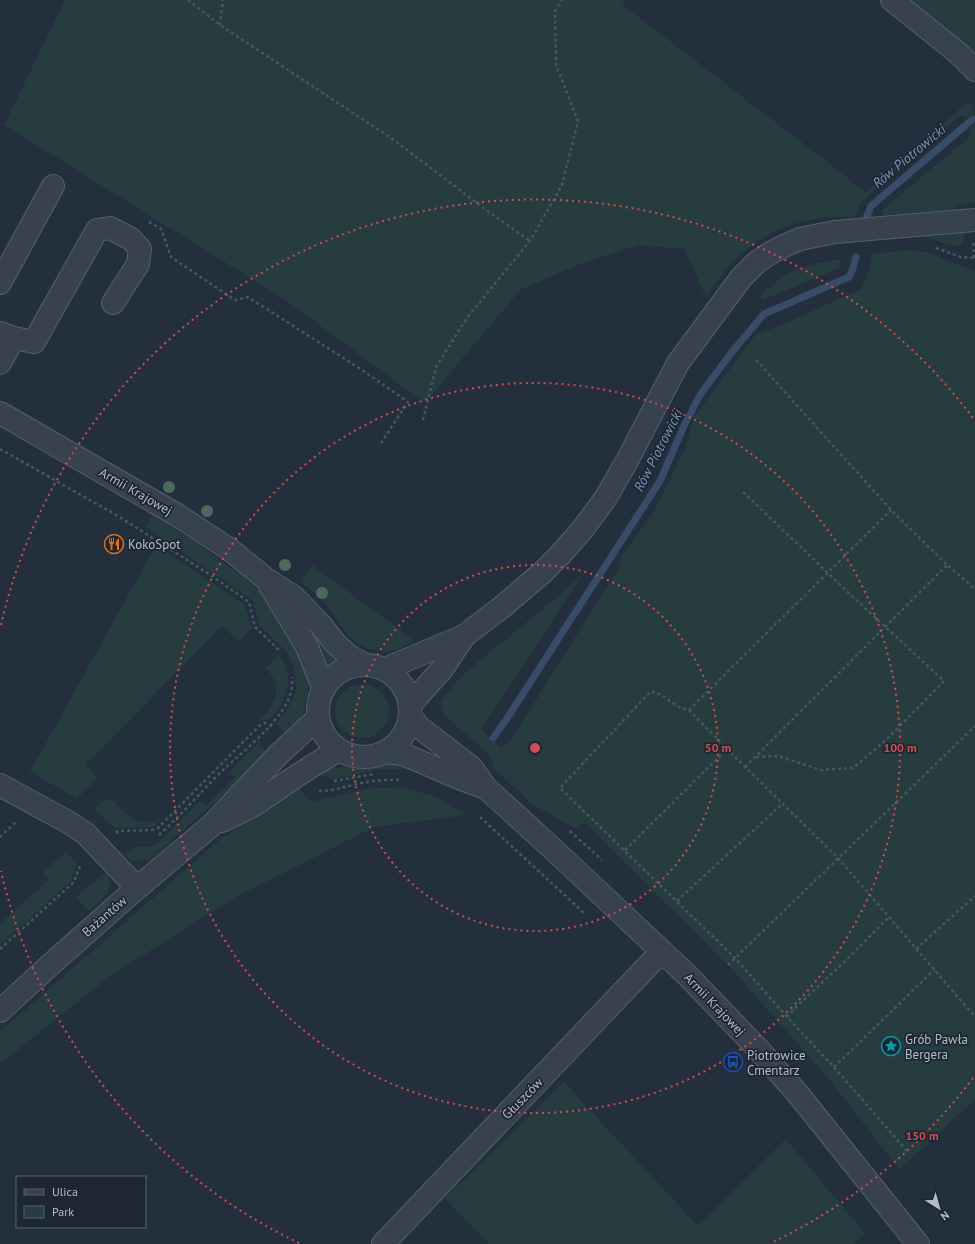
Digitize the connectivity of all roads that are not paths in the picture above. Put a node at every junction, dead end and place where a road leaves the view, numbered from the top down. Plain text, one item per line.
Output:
1 (892, 0) edge
2 (975, 70) edge
3 (53, 186) dead end
4 (975, 220) edge
5 (0, 283) edge
6 (113, 303) dead end
7 (7, 336) edge
8 (0, 363) edge
9 (0, 412) edge
10 (266, 579) junction
11 (464, 636) junction
12 (362, 664) junction
13 (385, 669) junction
14 (323, 687) junction
15 (410, 710) junction
16 (318, 718) junction
17 (338, 750) junction
18 (385, 752) junction
19 (0, 785) edge
20 (486, 788) junction
21 (212, 825) junction
22 (137, 888) junction
23 (661, 952) junction
24 (0, 1011) edge
25 (383, 1244) edge
26 (918, 1244) edge

1 - 2 street
3 - 5 street
4 - 11 street
6 - 7 street
7 - 8 street
9 - 10 street, Armii Krajowej
10 - 12 street, Armii Krajowej
10 - 14 street, Armii Krajowej
11 - 13 street
11 - 15 street
12 - 13 street
12 - 14 street
13 - 15 street
14 - 16 street
15 - 18 street
15 - 20 street, Armii Krajowej
16 - 17 street
16 - 21 street, Bażantów
17 - 18 street
17 - 21 street, Bażantów
18 - 20 street, Armii Krajowej
19 - 22 street
20 - 23 street, Armii Krajowej
21 - 22 street, Bażantów
22 - 24 street, Bażantów
23 - 25 street, Głuszców
23 - 26 street, Armii Krajowej

